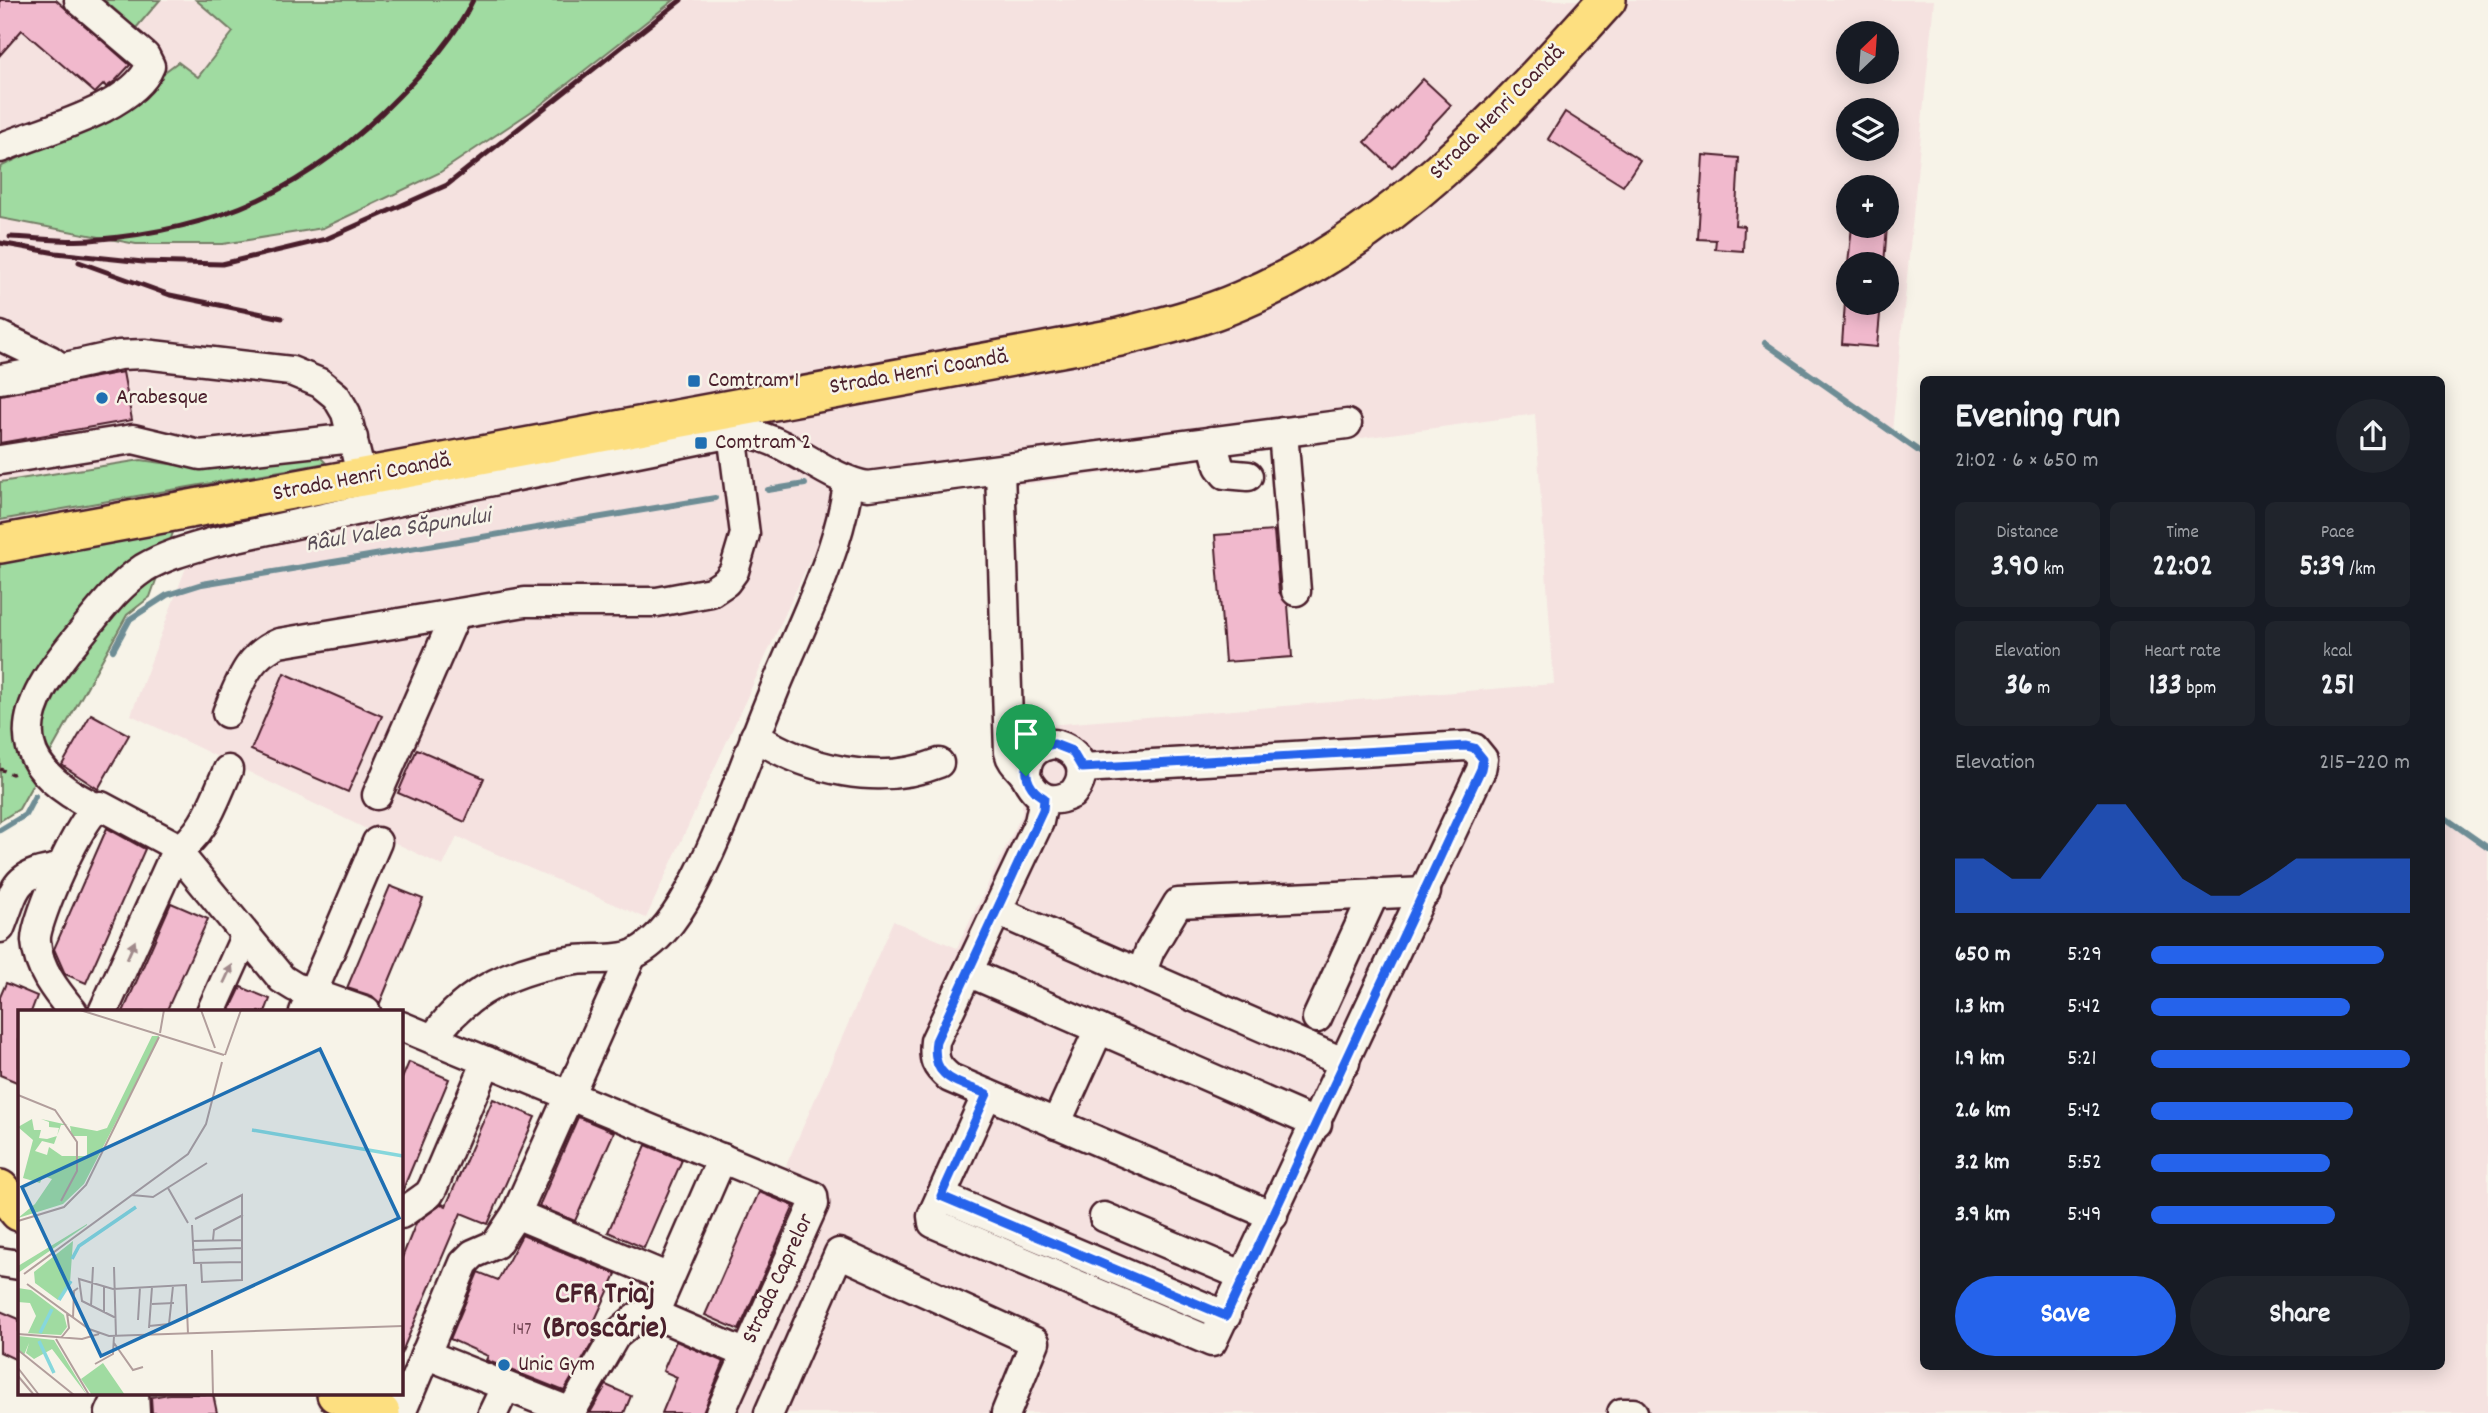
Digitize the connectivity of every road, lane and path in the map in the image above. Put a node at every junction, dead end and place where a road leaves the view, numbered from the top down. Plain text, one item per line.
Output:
1 (79, 0) edge
2 (1607, 0) edge
3 (0, 148) edge
4 (0, 336) edge
5 (61, 368) junction
6 (0, 379) edge
7 (730, 421) junction
8 (1347, 424) dead end
9 (1283, 432) junction
10 (353, 438) junction
11 (1212, 441) junction
12 (0, 460) edge
13 (1000, 470) junction
14 (1248, 476) dead end
15 (362, 478) junction
16 (848, 483) junction
17 (0, 544) edge
18 (1296, 591) dead end
19 (456, 614) junction
20 (227, 713) dead end
21 (755, 736) junction
22 (939, 763) dead end
23 (1082, 768) junction
24 (228, 770) dead end
25 (1026, 776) junction
26 (377, 795) dead end
27 (1044, 798) junction
28 (95, 807) junction
29 (377, 842) dead end
30 (176, 851) junction
31 (61, 868) junction
32 (1426, 892) junction
33 (1374, 894) junction
34 (997, 911) junction
35 (0, 928) edge
36 (245, 937) junction
37 (35, 939) junction
38 (0, 942) edge
39 (632, 955) junction
40 (968, 972) junction
41 (1141, 974) junction
42 (308, 1002) edge
43 (71, 1010) edge
44 (104, 1010) edge
45 (212, 1010) edge
46 (354, 1010) edge
47 (1317, 1018) dead end
48 (402, 1026) edge
49 (1100, 1029) junction
50 (433, 1039) junction
51 (487, 1061) junction
52 (1345, 1063) junction
53 (987, 1094) junction
54 (570, 1095) junction
55 (1056, 1124) junction
56 (1317, 1124) junction
57 (722, 1158) junction
58 (0, 1189) edge
59 (18, 1211) edge
60 (402, 1213) edge
61 (516, 1214) junction
62 (1273, 1216) junction
63 (1104, 1217) dead end
64 (0, 1262) edge
65 (18, 1265) edge
66 (1244, 1276) junction
67 (669, 1278) junction
68 (654, 1314) junction
69 (744, 1353) junction
70 (425, 1354) junction
71 (118, 1396) edge
72 (341, 1396) edge
73 (499, 1400) edge
74 (110, 1413) edge
75 (380, 1413) edge
76 (401, 1413) edge
77 (720, 1413) edge
78 (769, 1413) edge
79 (1006, 1413) edge
80 (1622, 1413) edge
81 (1633, 1413) edge

1 - 3 street
2 - 7 main road, Strada Henri Coandă
4 - 5 street
5 - 6 street
5 - 10 street
7 - 15 main road, Strada Henri Coandă
7 - 16 street
7 - 19 street
7 - 28 street
8 - 9 street
9 - 11 street
9 - 18 street
10 - 12 street
10 - 15 street
11 - 13 street
11 - 14 street
13 - 16 street
13 - 25 street
15 - 17 main road, Strada Henri Coandă
16 - 21 street
19 - 20 street
19 - 26 street
21 - 22 street
21 - 39 street
23 - 25 street
23 - 27 street
23 - 32 street
24 - 30 street
25 - 27 street
27 - 34 street
28 - 30 street
28 - 31 street
29 - 42 street
30 - 36 street
44 -> 30 street
31 - 35 street
31 - 37 street
32 - 33 street
32 - 52 street
33 - 41 street
33 - 47 street
34 - 40 street
34 - 41 street
36 - 42 street
45 -> 36 street
37 - 38 street
37 - 43 street
39 - 50 street
39 - 54 street
40 - 49 street
40 - 53 street
41 - 52 street
42 - 46 street
48 - 50 street
49 - 55 street
49 - 56 street
50 - 51 street
51 - 54 street
51 - 60 street
52 - 56 street
53 - 55 street
53 - 66 street
54 - 57 street
54 - 61 street
55 - 62 street
56 - 62 street
57 - 67 street
57 - 69 street, Strada Caprelor
58 - 59 main road
61 - 67 street
61 - 70 street
62 - 66 street
63 - 66 street
64 - 65 street
67 - 68 street
68 - 69 street
68 - 73 street
69 - 77 street, Strada Caprelor
70 - 73 street
70 - 76 street
71 - 74 street
72 - 75 main road
78 - 79 street
80 - 81 street

